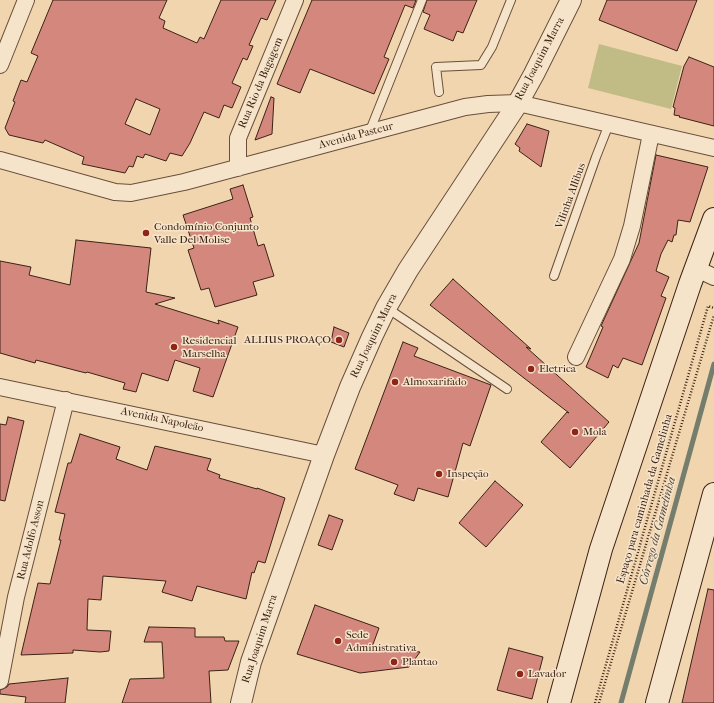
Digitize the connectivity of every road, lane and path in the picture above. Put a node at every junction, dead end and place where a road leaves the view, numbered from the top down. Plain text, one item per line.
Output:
1 (26, 0) edge
2 (296, 0) edge
3 (422, 0) edge
4 (511, 0) edge
5 (571, 0) edge
6 (0, 65) edge
7 (439, 92) dead end
8 (518, 102) junction
9 (609, 124) junction
10 (369, 134) junction
11 (651, 134) junction
12 (714, 148) edge
13 (0, 160) edge
14 (238, 168) junction
15 (714, 219) edge
16 (705, 273) edge
17 (554, 276) dead end
18 (386, 308) junction
19 (714, 308) edge
20 (714, 315) edge
21 (576, 357) dead end
22 (0, 387) edge
23 (507, 389) dead end
24 (66, 400) junction
25 (324, 455) junction
26 (714, 494) edge
27 (0, 681) edge
28 (241, 703) edge
29 (559, 703) edge
30 (595, 703) edge
31 (599, 703) edge
32 (657, 703) edge

1 - 6 street
2 - 14 street, Rua Rio da Bagagem
3 - 10 lane
4 - 7 lane
5 - 8 street, Rua Joaquim Marra
8 - 9 street, Avenida Pasteur
8 - 10 street, Avenida Pasteur
8 - 18 street, Rua Joaquim Marra
9 - 11 street, Avenida Pasteur
9 - 17 lane, Vilinha Allibus
10 - 14 street, Avenida Pasteur
11 - 12 street, Avenida Pasteur
11 - 21 street
13 - 14 street, Avenida Pasteur
15 - 16 main road
16 - 29 main road
18 - 23 lane
18 - 25 street, Rua Joaquim Marra
19 - 30 path, Espaço para caminhada da Gamelinha
20 - 31 path, Espaço para caminhada da Gamelinha
22 - 24 street, Avenida Napoleão
24 - 25 street, Avenida Napoleão
24 - 27 street, Rua Adolfo Asson
25 - 28 street, Rua Joaquim Marra
26 - 32 main road

